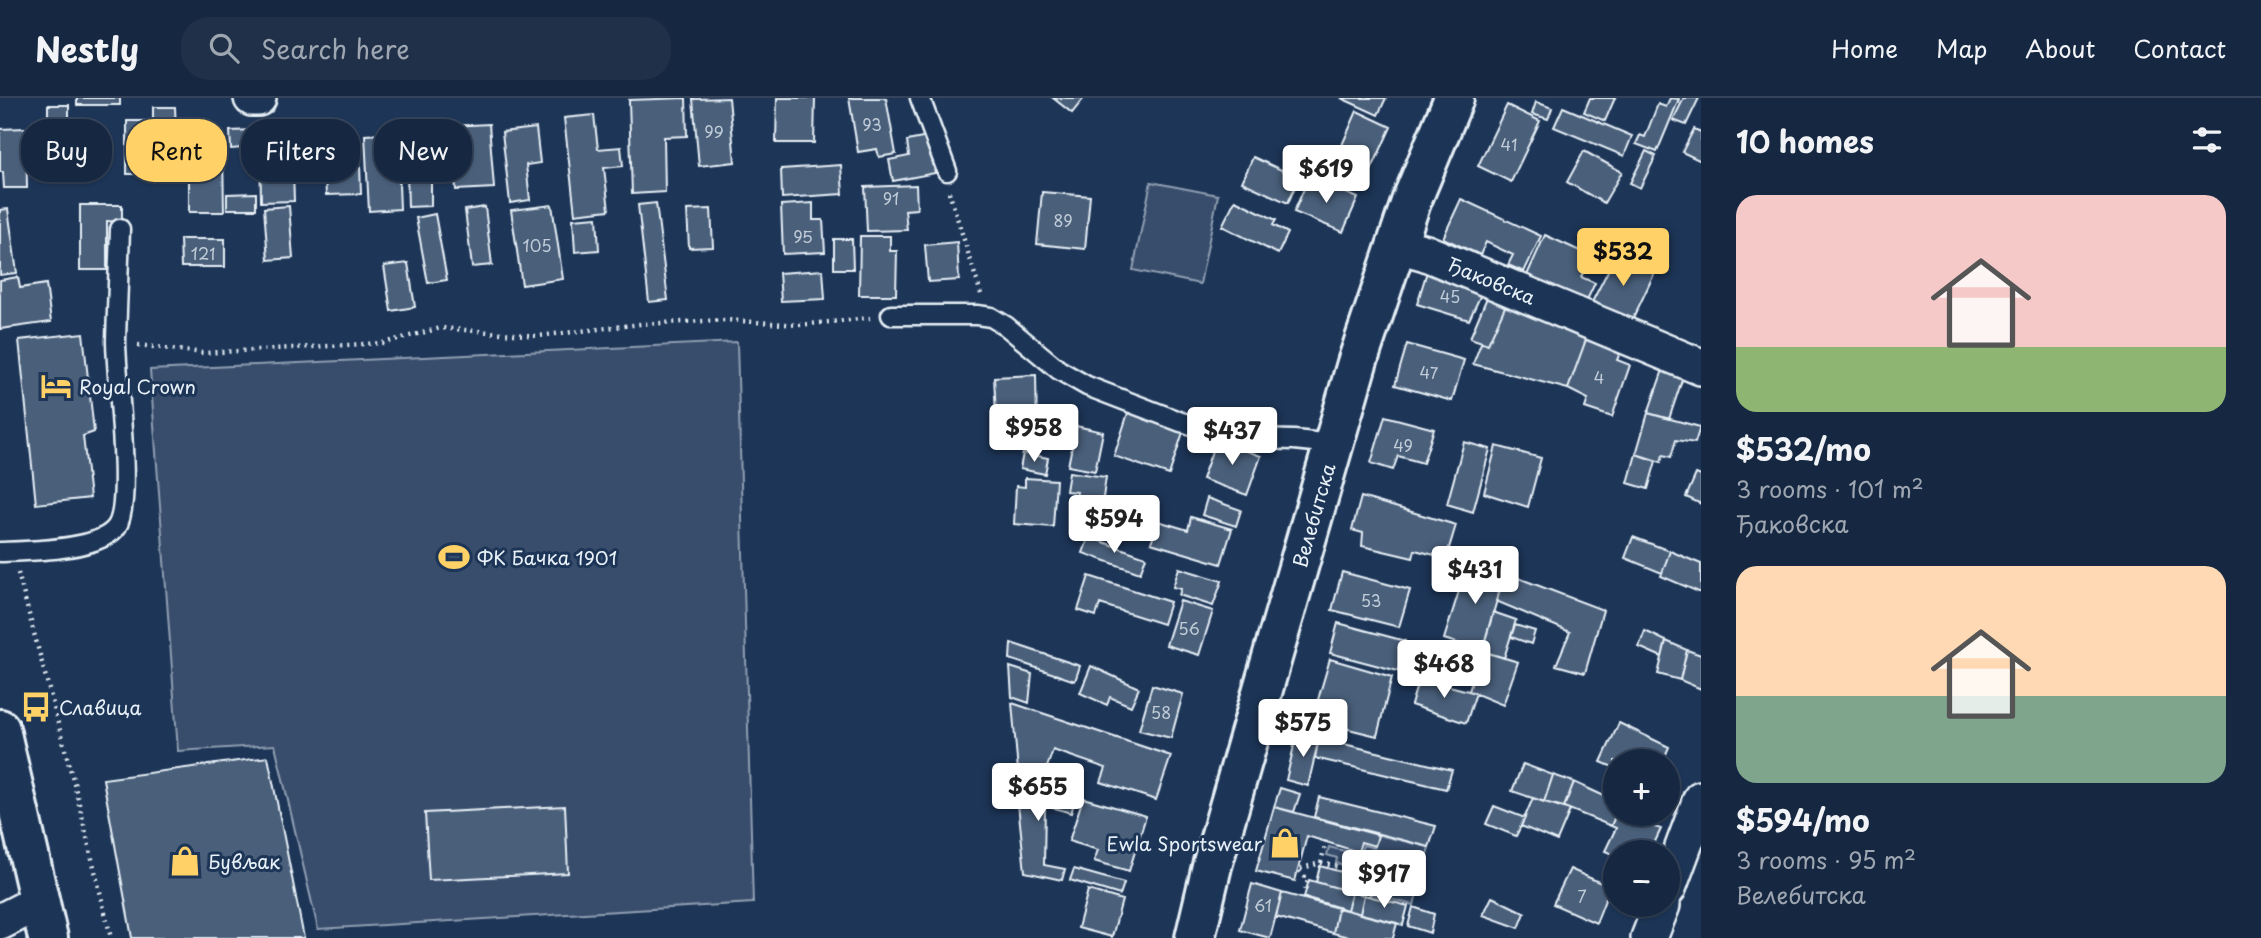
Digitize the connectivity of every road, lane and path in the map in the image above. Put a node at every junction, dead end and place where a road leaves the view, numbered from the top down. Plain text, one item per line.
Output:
1 (251, 98) edge
2 (258, 98) edge
3 (920, 98) edge
4 (1454, 98) edge
5 (947, 172) joint
6 (121, 229) dead end
7 (1398, 245) junction
8 (891, 315) joint
9 (991, 317) junction
10 (116, 343) junction
11 (1701, 367) edge
12 (1334, 444) junction
13 (6, 552) edge
14 (0, 729) edge
15 (1699, 809) edge
16 (1326, 840) dead end
17 (1680, 857) edge
18 (1321, 863) junction
19 (1356, 872) junction
20 (1386, 877) dead end
21 (1305, 890) dead end
22 (1370, 896) dead end
23 (1657, 917) edge
24 (43, 920) edge
25 (0, 922) edge
26 (111, 938) edge
27 (1195, 938) edge
28 (1649, 938) edge

1 - 2 street
3 - 5 lane
4 - 7 street, Велебитска
5 - 9 path
6 - 10 lane
7 - 11 street, Ђаковска
7 - 12 street, Велебитска
8 - 9 lane
8 - 10 path
9 - 12 lane
10 - 13 lane
12 - 27 street, Велебитска
13 - 26 path
14 - 24 street
15 - 17 street
16 - 18 path
18 - 19 path
18 - 21 path
19 - 20 path
19 - 22 path
23 - 28 street
24 - 25 street

